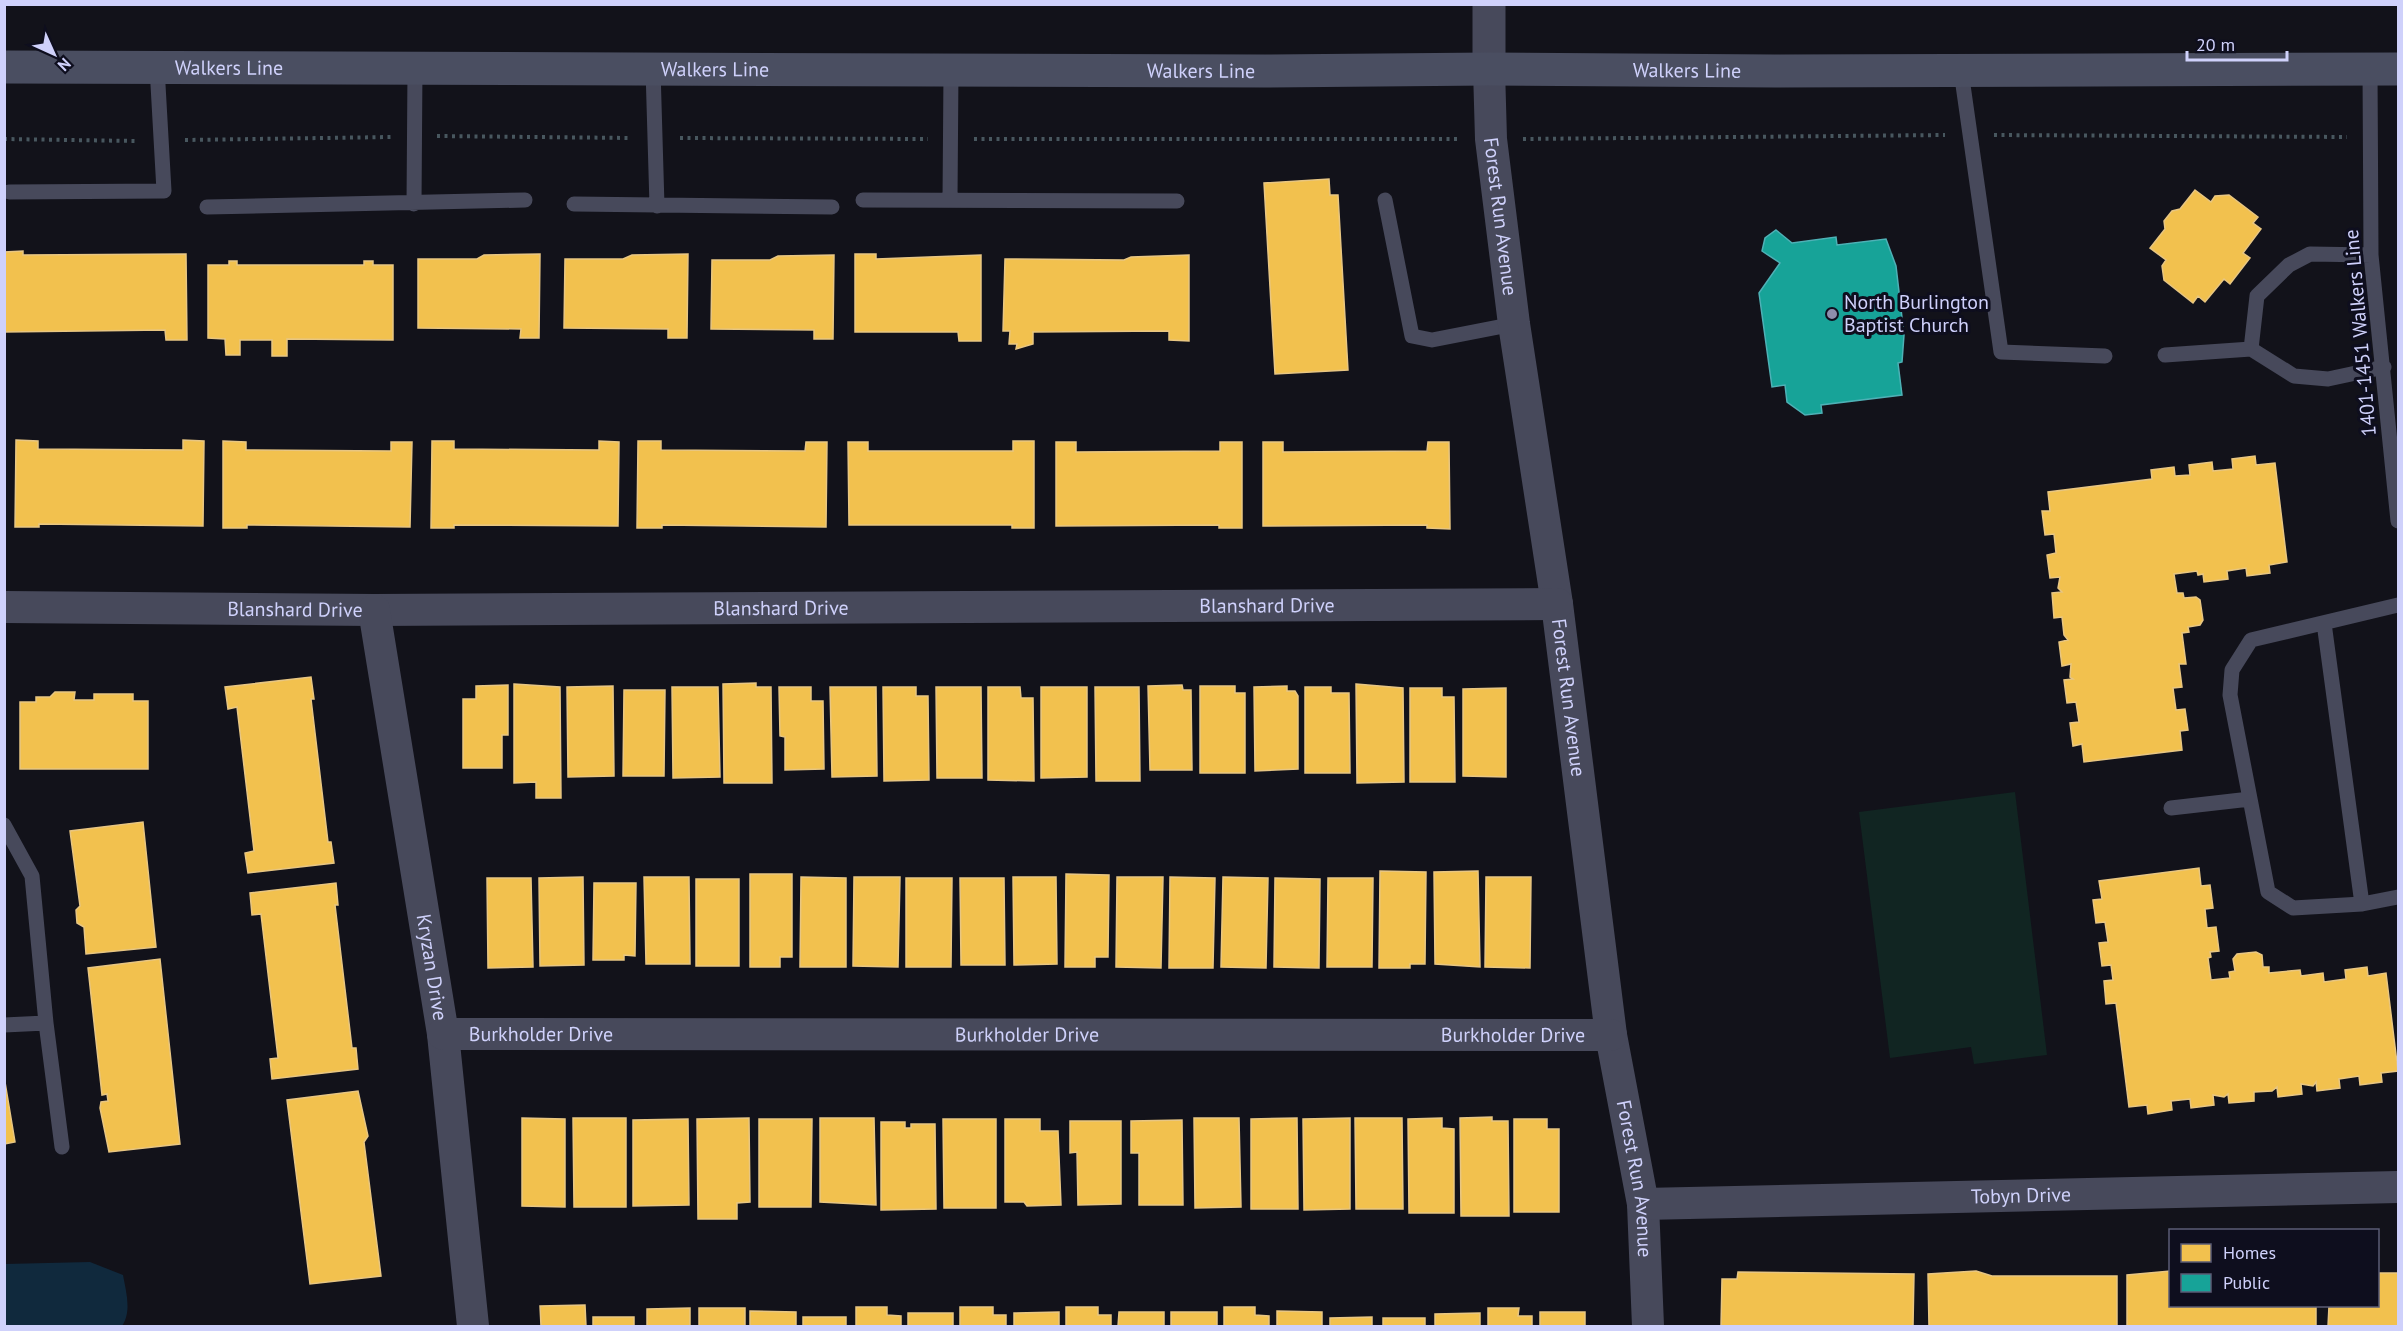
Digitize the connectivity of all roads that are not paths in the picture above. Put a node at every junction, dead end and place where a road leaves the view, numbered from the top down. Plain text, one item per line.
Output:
1 (1489, 4) edge
2 (4, 67) edge
3 (157, 67) junction
4 (416, 68) junction
5 (653, 69) junction
6 (1489, 69) junction
7 (2384, 69) edge
8 (951, 70) junction
9 (1960, 71) junction
10 (9, 192) dead end
11 (525, 200) dead end
12 (863, 200) dead end
13 (950, 200) junction
14 (1385, 200) dead end
15 (1177, 201) dead end
16 (414, 204) junction
17 (574, 204) dead end
18 (657, 206) junction
19 (207, 207) dead end
20 (832, 207) dead end
21 (2371, 255) junction
22 (1514, 324) junction
23 (2251, 349) junction
24 (2165, 355) dead end
25 (2106, 356) dead end
26 (2384, 367) junction
27 (2393, 395) edge
28 (2398, 520) edge
29 (1557, 604) junction
30 (2398, 604) edge
31 (4, 607) edge
32 (374, 610) junction
33 (2324, 623) junction
34 (2250, 799) junction
35 (2171, 808) dead end
36 (4, 825) edge
37 (2398, 897) edge
38 (2362, 904) junction
39 (46, 1023) junction
40 (4, 1025) edge
41 (443, 1034) junction
42 (1611, 1035) junction
43 (62, 1147) dead end
44 (2398, 1187) edge
45 (1643, 1204) junction
46 (473, 1326) edge
47 (1648, 1326) edge

1 - 6 street
2 - 3 main road, Walkers Line
3 - 4 main road, Walkers Line
3 - 10 lane
4 - 5 main road, Walkers Line
4 - 16 lane
5 - 8 main road, Walkers Line
5 - 18 lane
6 - 8 main road, Walkers Line
6 - 9 main road, Walkers Line
6 - 22 street, Forest Run Avenue
7 - 9 main road, Walkers Line
7 - 21 lane, 1401-1451 Walkers Line
8 - 13 lane
9 - 25 lane
11 - 16 lane
12 - 13 lane
13 - 15 lane
14 - 22 lane
16 - 19 lane
17 - 18 lane
18 - 20 lane
21 - 23 lane
21 - 26 lane, 1401-1451 Walkers Line
22 - 29 street, Forest Run Avenue
23 - 24 lane
23 - 26 lane
26 - 27 lane, 1401-1451 Walkers Line
27 - 28 lane, 1401-1451 Walkers Line
29 - 32 street, Blanshard Drive
29 - 42 street, Forest Run Avenue
30 - 33 lane
31 - 32 street, Blanshard Drive
32 - 41 street, Kryzan Drive
33 - 34 lane
33 - 38 lane
34 - 35 lane
34 - 38 lane
36 - 39 lane
37 - 38 lane
39 - 40 lane
39 - 43 lane
41 - 42 street, Burkholder Drive
41 - 46 street, Kryzan Drive
42 - 45 street, Forest Run Avenue
44 - 45 street, Tobyn Drive
45 - 47 street, Forest Run Avenue

